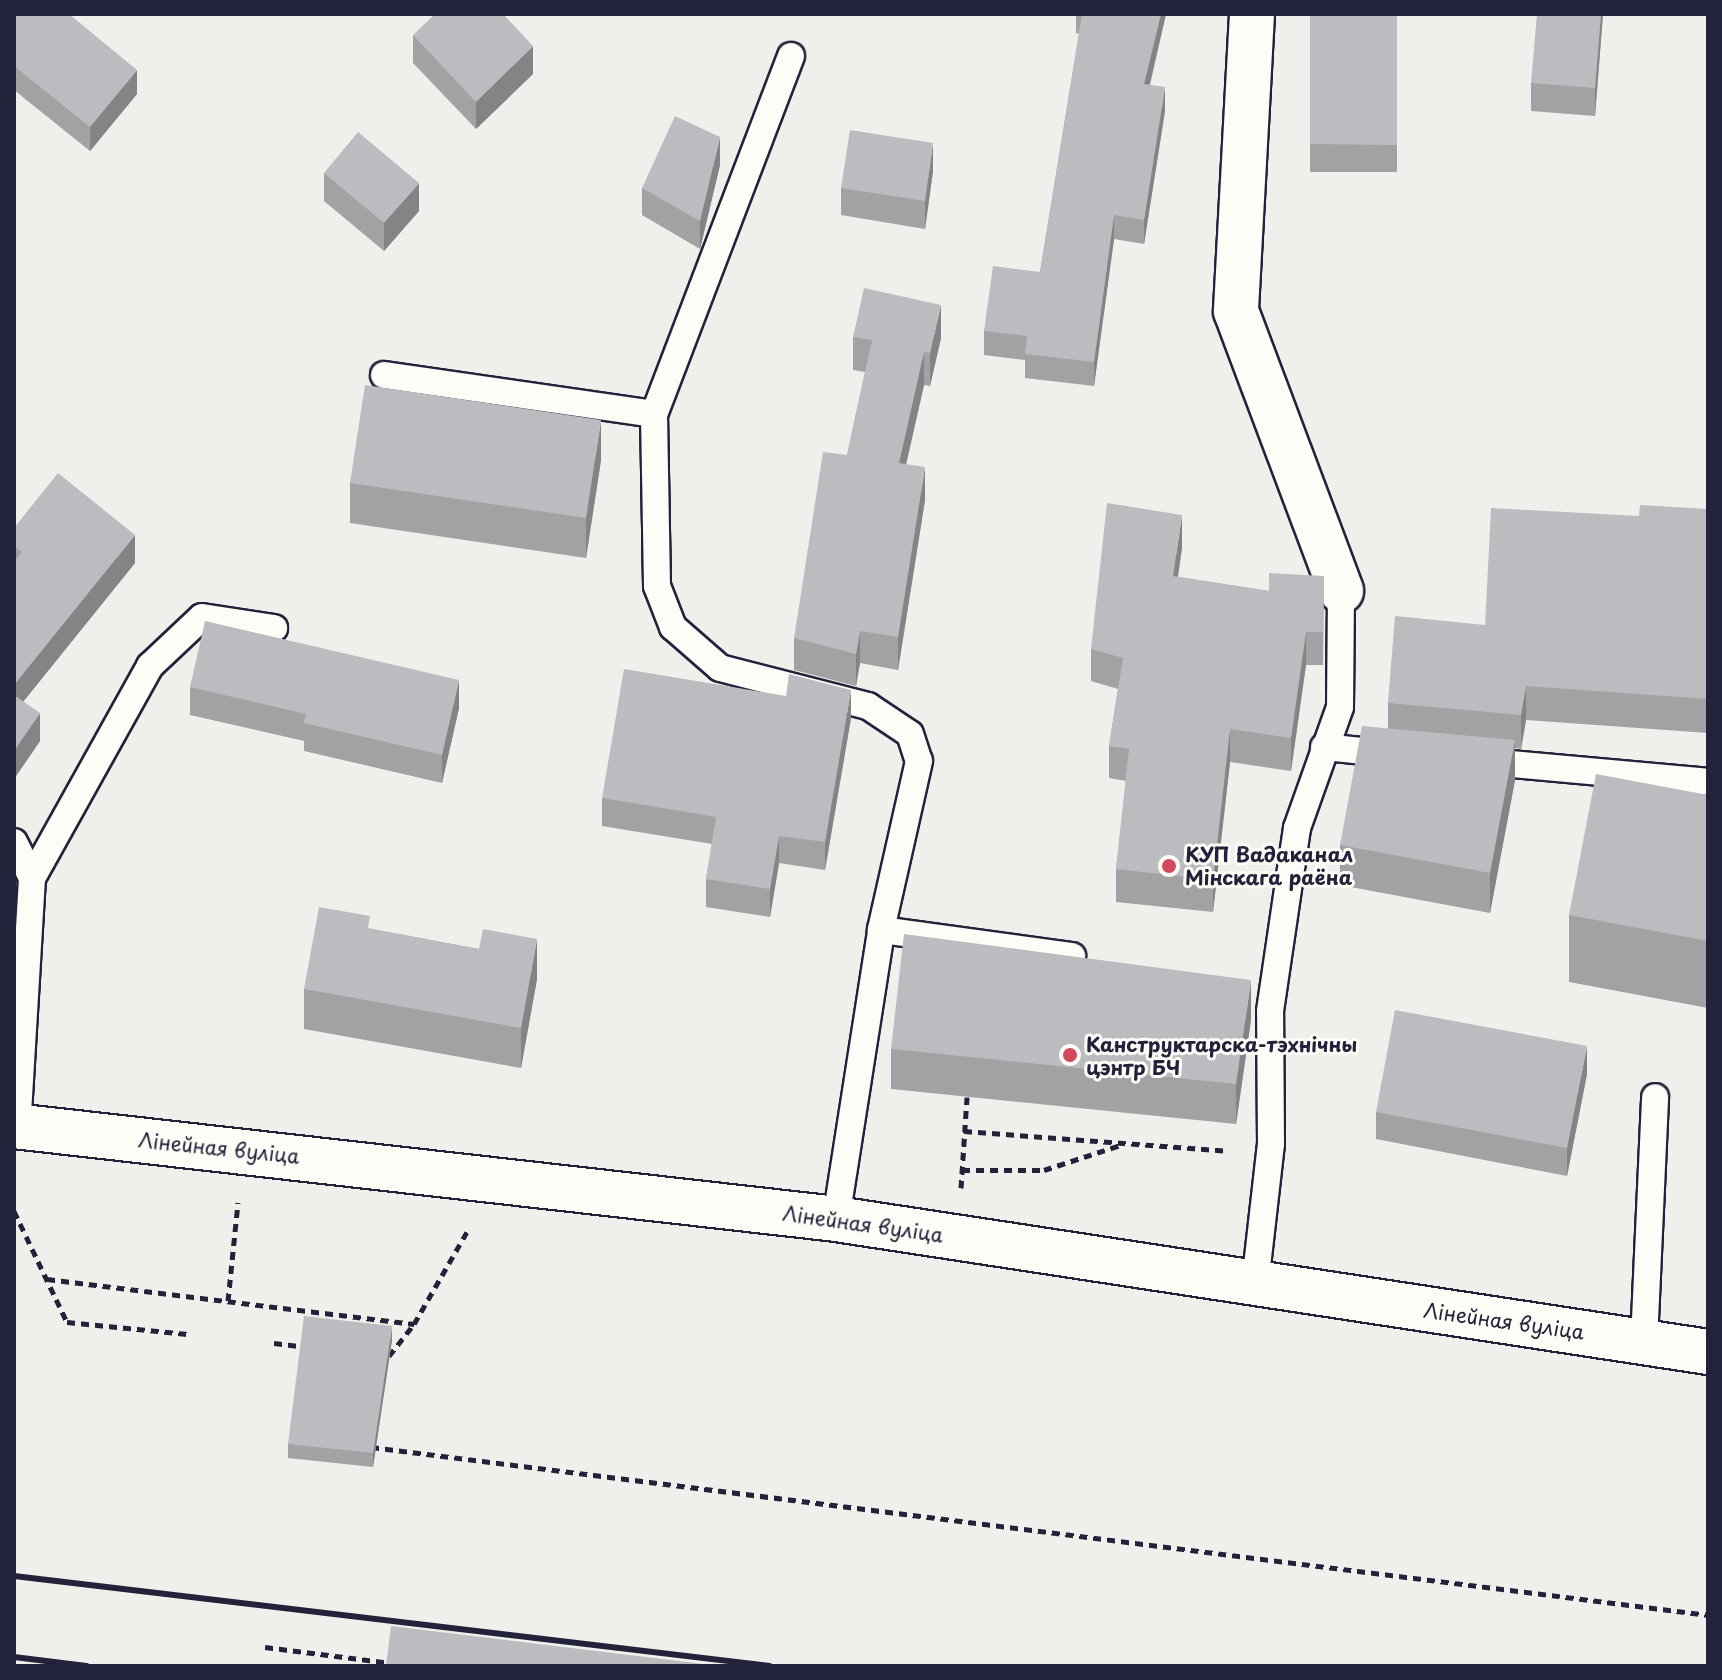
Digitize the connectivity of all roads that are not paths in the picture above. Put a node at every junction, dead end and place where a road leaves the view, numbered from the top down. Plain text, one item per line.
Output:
1 (1252, 14) edge
2 (791, 56) dead end
3 (384, 375) dead end
4 (654, 414) junction
5 (1341, 591) joint
6 (274, 628) dead end
7 (1324, 747) junction
8 (1416, 756) edge
9 (1447, 759) edge
10 (1708, 782) edge
11 (14, 842) edge
12 (32, 878) junction
13 (881, 930) junction
14 (1091, 959) edge
15 (1655, 1097) dead end
16 (15, 1126) edge
17 (836, 1219) junction
18 (1255, 1284) junction
19 (1644, 1342) junction
20 (1708, 1352) edge

1 - 5 street
2 - 4 lane
3 - 4 lane
4 - 13 lane
5 - 7 lane
6 - 12 lane
7 - 8 lane
7 - 18 lane
9 - 10 lane
11 - 12 lane
12 - 16 lane
13 - 14 lane
13 - 17 lane
15 - 19 lane
16 - 17 street, Лінейная вуліца
17 - 18 street, Лінейная вуліца
18 - 19 street, Лінейная вуліца
19 - 20 street, Лінейная вуліца

